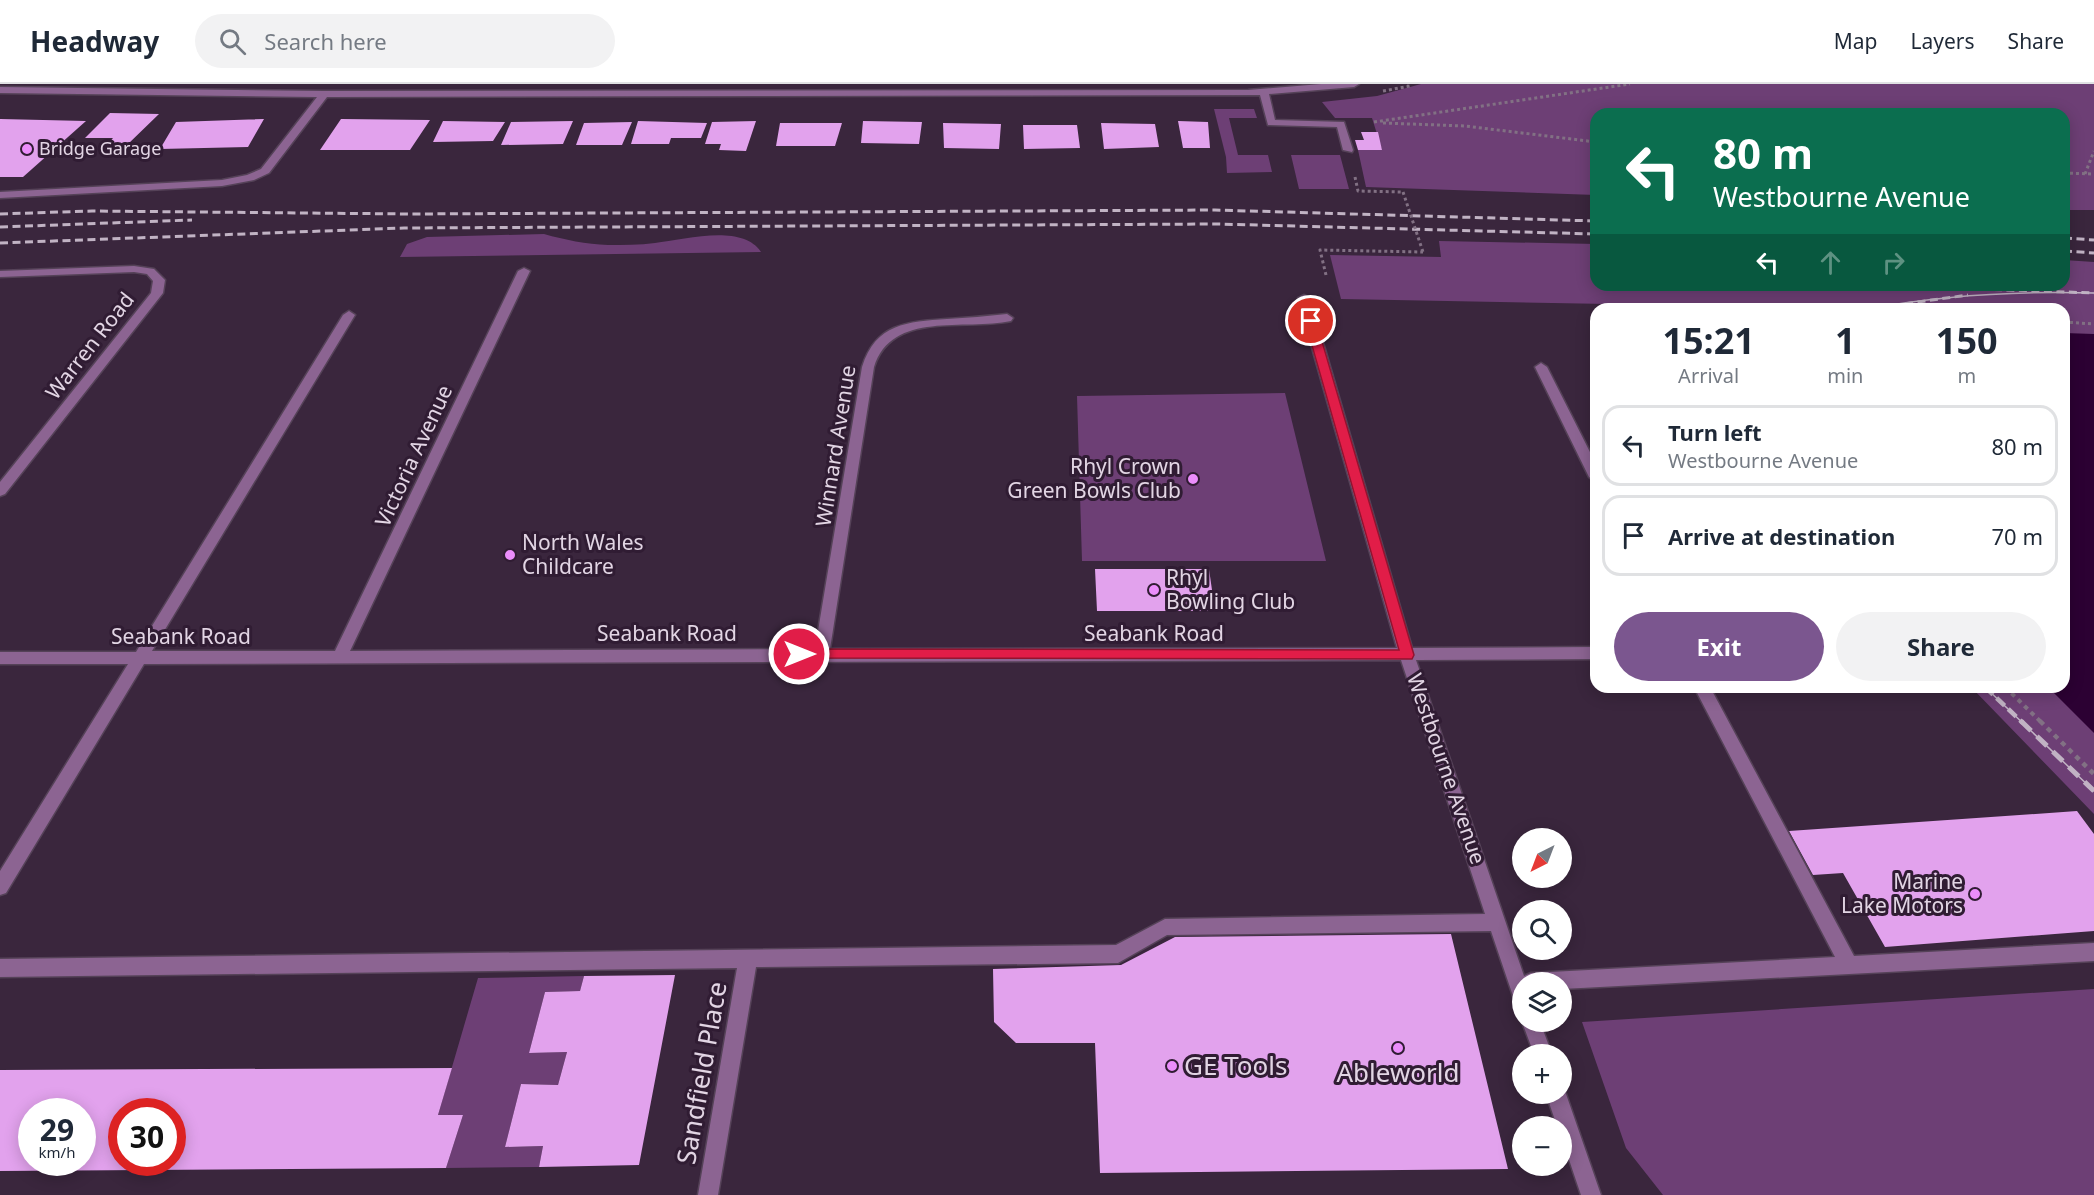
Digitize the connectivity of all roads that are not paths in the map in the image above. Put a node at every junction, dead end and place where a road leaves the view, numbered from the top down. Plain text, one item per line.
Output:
1 (9, 84) edge
2 (365, 84) edge
3 (1354, 84) edge
4 (667, 88) edge
5 (1031, 88) edge
6 (1247, 89) edge
7 (0, 90) edge
8 (1264, 93) junction
9 (324, 94) junction
10 (357, 94) junction
11 (1348, 150) dead end
12 (0, 195) edge
13 (524, 271) dead end
14 (0, 274) edge
15 (1304, 298) dead end
16 (349, 315) dead end
17 (1007, 318) dead end
18 (1541, 367) dead end
19 (1590, 465) edge
20 (0, 491) edge
21 (1590, 653) edge
22 (822, 654) junction
23 (1407, 655) junction
24 (340, 657) junction
25 (0, 658) edge
26 (139, 658) junction
27 (1705, 693) edge
28 (0, 887) edge
29 (1497, 922) junction
30 (2094, 952) edge
31 (748, 959) junction
32 (1849, 965) junction
33 (0, 968) edge
34 (1517, 972) edge
35 (1572, 983) edge
36 (1559, 1104) edge
37 (708, 1195) edge
38 (1591, 1195) edge

1 - 7 street
2 - 10 street
3 - 8 street
4 - 5 street
4 - 10 street
5 - 6 street
6 - 8 street
7 - 9 street
8 - 11 street
9 - 10 street
9 - 12 street
13 - 24 street, Victoria Avenue
14 - 20 street, Warren Road
15 - 23 street, Westbourne Avenue
16 - 26 street
17 - 22 street, Winnard Avenue
18 - 19 street
21 - 23 street, Seabank Road
22 - 23 street, Seabank Road
22 - 24 street, Seabank Road
23 - 29 street, Westbourne Avenue
24 - 26 street, Seabank Road
25 - 26 street, Seabank Road
26 - 28 street
27 - 32 street
29 - 31 street
29 - 34 street, Westbourne Avenue
30 - 32 street
31 - 33 street
31 - 37 street, Sandfield Place
32 - 35 street
36 - 38 street

